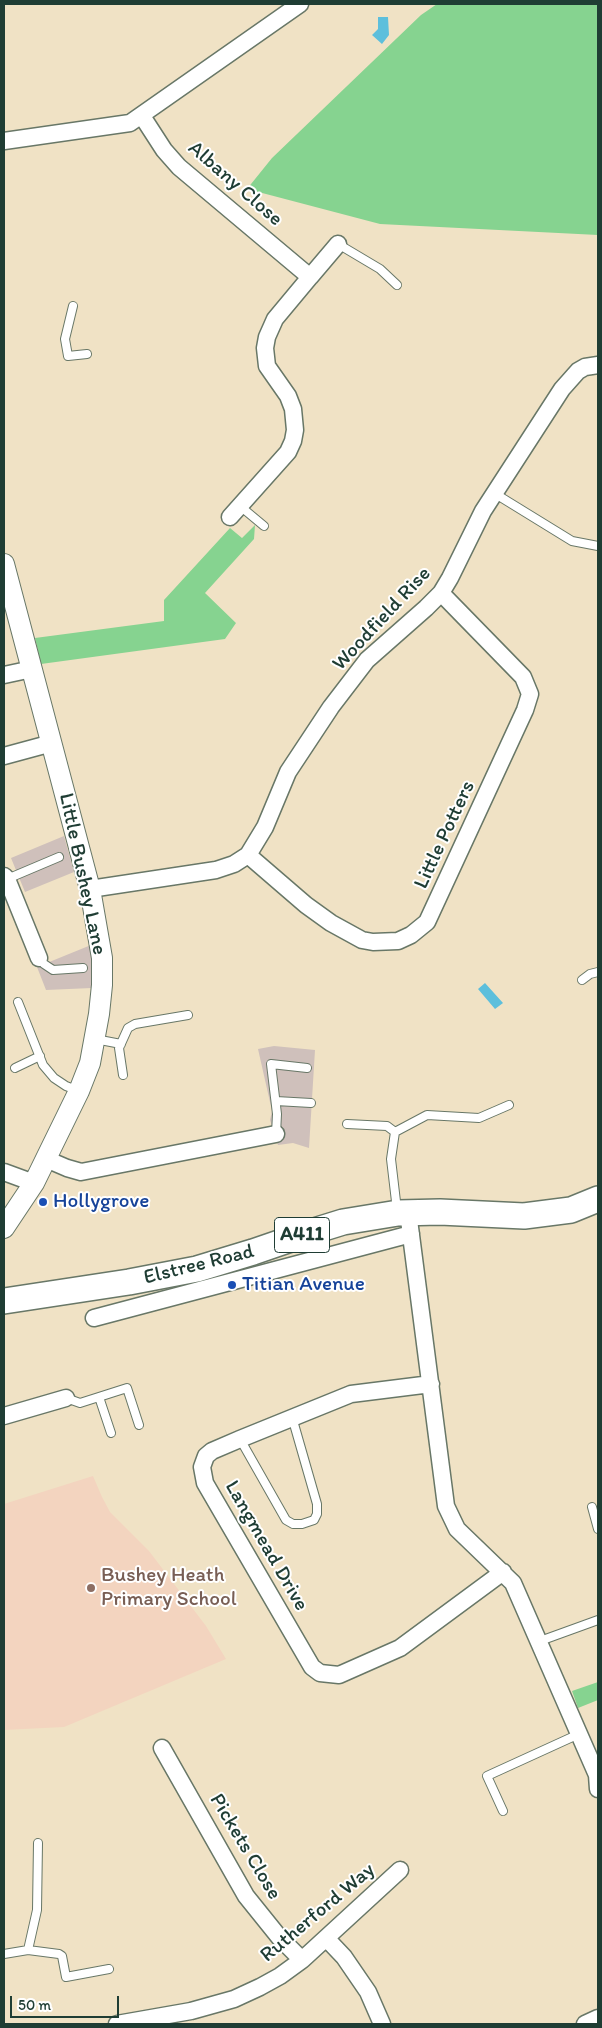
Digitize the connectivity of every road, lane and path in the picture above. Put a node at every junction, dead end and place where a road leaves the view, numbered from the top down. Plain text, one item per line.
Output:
1 (300, 4) edge
2 (142, 116) junction
3 (4, 141) edge
4 (338, 244) joint
5 (310, 277) junction
6 (396, 284) dead end
7 (73, 306) dead end
8 (87, 354) dead end
9 (598, 365) edge
10 (494, 493) junction
11 (235, 511) joint
12 (264, 526) dead end
13 (598, 546) edge
14 (4, 564) edge
15 (441, 593) junction
16 (32, 669) junction
17 (4, 675) edge
18 (52, 743) junction
19 (4, 756) edge
20 (248, 855) junction
21 (59, 857) dead end
22 (5, 877) edge
23 (90, 889) junction
24 (39, 958) joint
25 (83, 968) dead end
26 (598, 972) edge
27 (582, 980) dead end
28 (18, 1002) dead end
29 (188, 1015) dead end
30 (95, 1039) junction
31 (121, 1044) junction
32 (40, 1056) junction
33 (16, 1068) dead end
34 (307, 1068) dead end
35 (124, 1075) dead end
36 (79, 1091) junction
37 (276, 1101) junction
38 (311, 1103) dead end
39 (509, 1105) dead end
40 (347, 1124) dead end
41 (395, 1132) junction
42 (276, 1134) joint
43 (46, 1159) junction
44 (4, 1172) edge
45 (34, 1182) junction
46 (598, 1199) edge
47 (406, 1220) junction
48 (4, 1228) edge
49 (129, 1282) junction
50 (5, 1299) edge
51 (136, 1308) junction
52 (94, 1318) dead end
53 (431, 1384) junction
54 (99, 1397) junction
55 (66, 1398) joint
56 (4, 1416) edge
57 (292, 1417) junction
58 (139, 1425) dead end
59 (111, 1433) dead end
60 (240, 1439) junction
61 (592, 1507) dead end
62 (598, 1530) edge
63 (503, 1572) junction
64 (598, 1620) edge
65 (540, 1641) junction
66 (579, 1734) junction
67 (162, 1748) dead end
68 (598, 1789) edge
69 (503, 1811) dead end
70 (38, 1843) dead end
71 (400, 1870) dead end
72 (326, 1938) junction
73 (28, 1950) junction
74 (4, 1954) edge
75 (302, 1960) junction
76 (109, 1969) dead end
77 (598, 2018) edge
78 (117, 2024) edge
79 (382, 2024) edge
80 (584, 2024) edge

1 - 2 street
2 - 3 street
2 - 5 street, Albany Close
4 - 5 street
4 - 6 lane
5 - 11 street
7 - 8 lane
9 - 10 street, Woodfield Rise
10 - 13 lane
10 - 15 street, Woodfield Rise
11 - 12 lane
14 - 16 street, Little Bushey Lane
15 - 20 street, Woodfield Rise
15 - 20 street, Little Potters
16 - 17 street
16 - 18 street, Little Bushey Lane
18 - 19 street
18 - 23 street, Little Bushey Lane
20 - 23 street
21 - 22 lane
22 - 24 street
23 - 30 street, Little Bushey Lane
24 - 25 lane
26 - 27 lane
28 - 32 lane
29 - 31 lane
30 - 31 lane
30 - 36 street, Little Bushey Lane
31 - 35 lane
32 - 33 lane
32 - 36 lane
34 - 37 lane
36 - 43 street, Little Bushey Lane
37 - 38 lane
37 - 42 lane
39 - 41 lane
40 - 41 lane
41 - 47 lane
42 - 43 street
43 - 45 street, Little Bushey Lane
44 - 45 street
45 - 48 street, Little Bushey Lane
46 - 47 main road, Elstree Road / A411
47 - 49 main road, Elstree Road / A411
47 - 51 street
47 - 53 street
49 - 50 main road, Elstree Road / A411
49 - 51 street
51 - 52 street
53 - 57 street, Langmead Drive
53 - 63 street
54 - 55 lane
54 - 58 lane
54 - 59 lane
55 - 56 street
57 - 60 street, Langmead Drive
57 - 60 lane
60 - 63 street, Langmead Drive
61 - 62 lane
63 - 65 street
64 - 65 lane
65 - 66 street
66 - 68 street
66 - 69 lane
67 - 75 street, Pickets Close
70 - 73 lane
71 - 72 street, Rutherford Way
72 - 75 street, Rutherford Way
72 - 79 street
73 - 74 lane
73 - 76 lane
75 - 78 street, Rutherford Way
77 - 80 street

